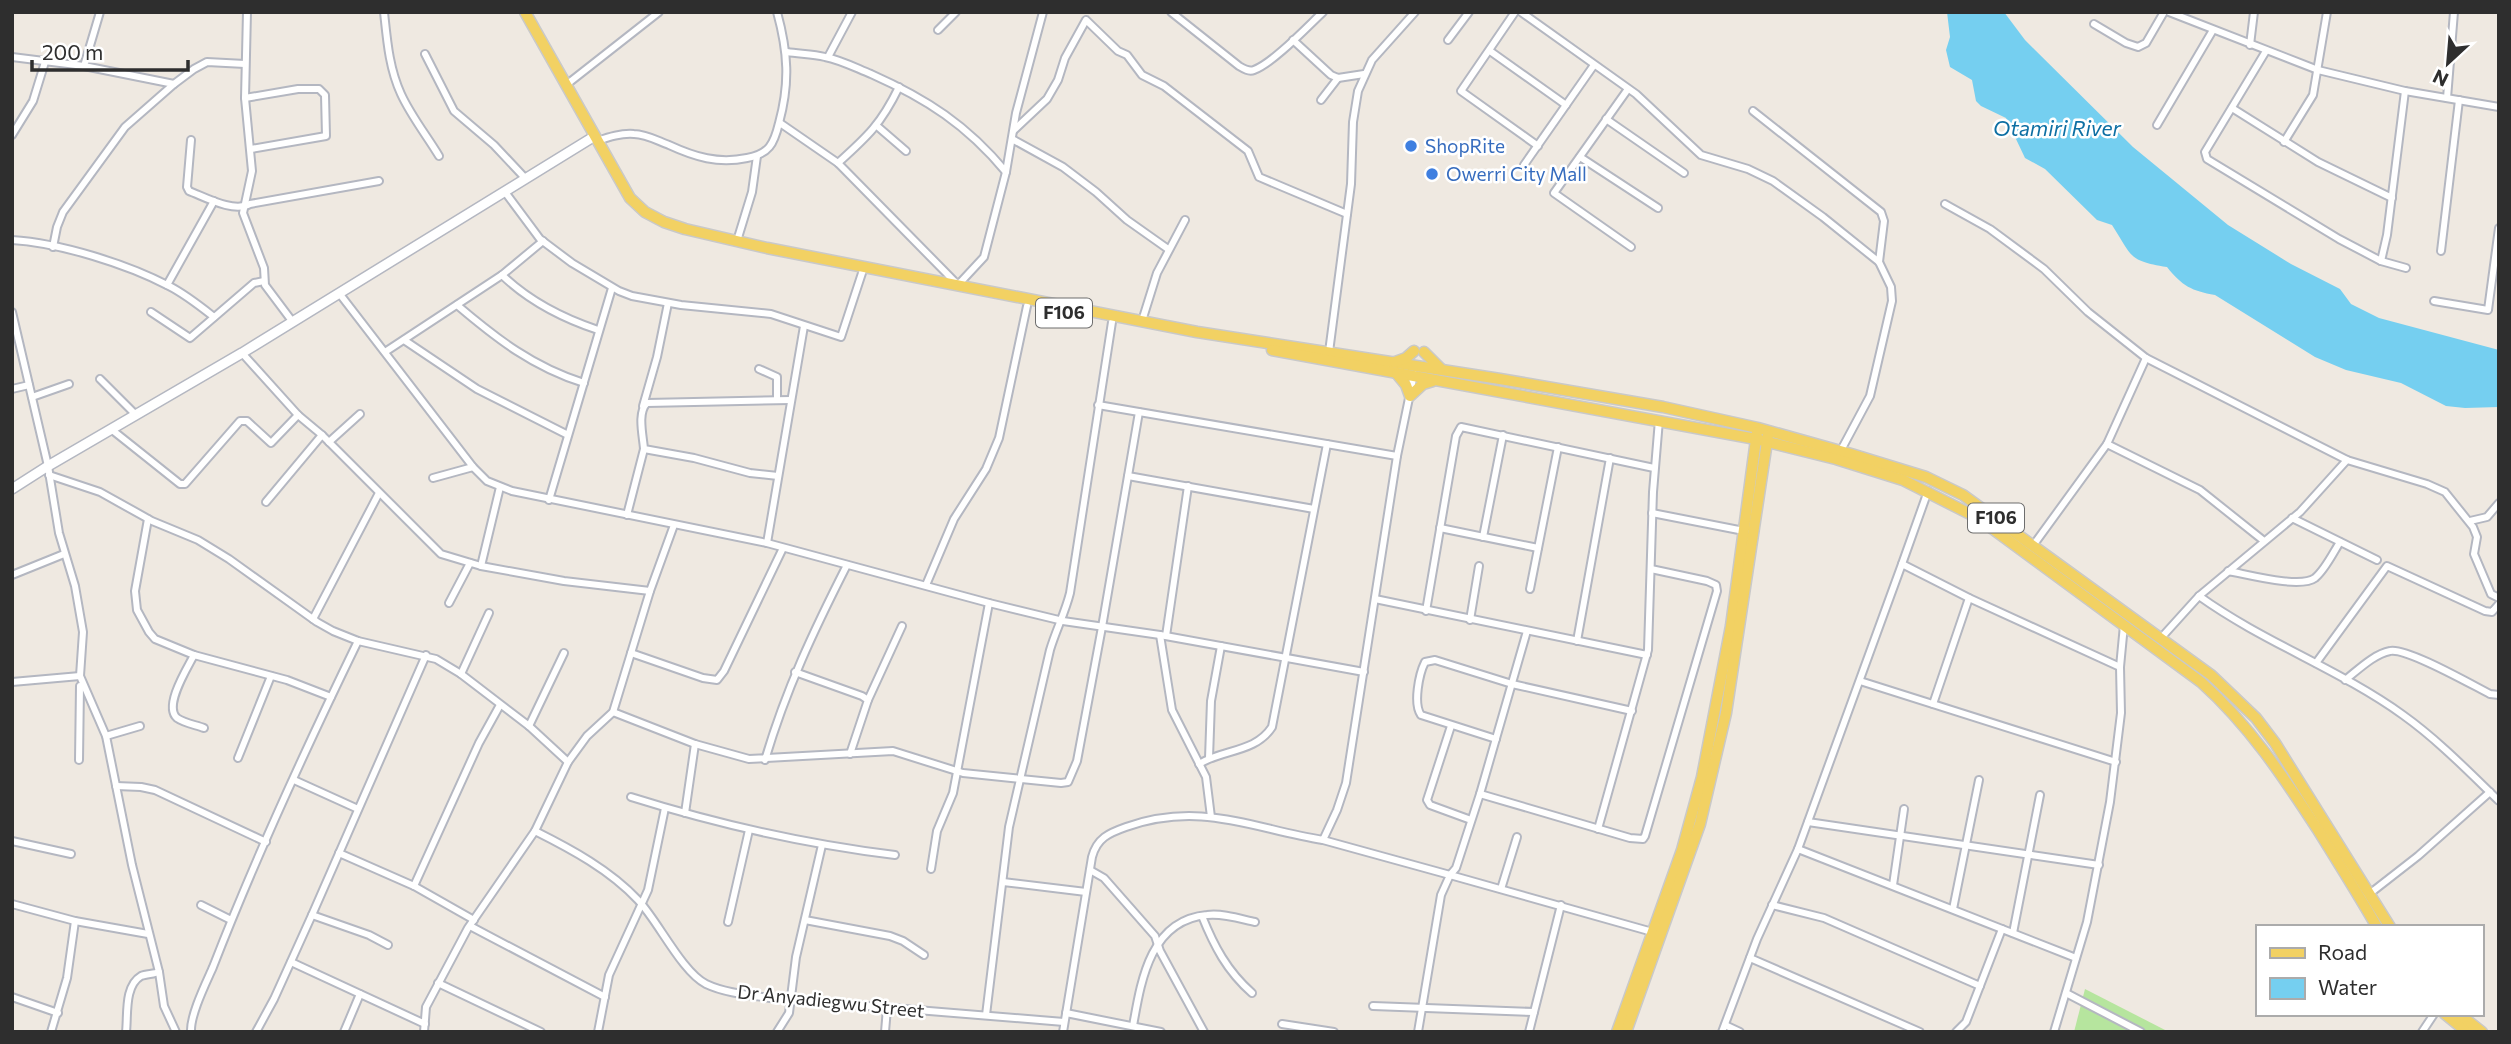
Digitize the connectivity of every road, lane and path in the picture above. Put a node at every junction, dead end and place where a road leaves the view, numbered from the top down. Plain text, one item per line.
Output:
1 (100, 12) edge
2 (247, 12) edge
3 (384, 12) edge
4 (519, 12) edge
5 (525, 12) edge
6 (659, 12) edge
7 (778, 12) edge
8 (852, 12) edge
9 (956, 12) edge
10 (1042, 12) edge
11 (1171, 12) edge
12 (1323, 12) edge
13 (1415, 12) edge
14 (1469, 12) edge
15 (1515, 12) edge
16 (1521, 12) edge
17 (2166, 12) edge
18 (2254, 12) edge
19 (2327, 12) edge
20 (2454, 12) edge
21 (2185, 15) edge
22 (2094, 24) dead end
23 (938, 30) dead end
24 (2213, 30) junction
25 (1293, 40) junction
26 (1448, 40) dead end
27 (2250, 45) junction
28 (1489, 51) junction
29 (2266, 51) junction
30 (787, 52) junction
31 (425, 54) dead end
32 (12, 57) edge
33 (828, 57) junction
34 (45, 62) junction
35 (245, 64) junction
36 (1594, 65) junction
37 (84, 66) junction
38 (2318, 70) junction
39 (1364, 74) junction
40 (1338, 78) junction
41 (174, 84) junction
42 (566, 85) junction
43 (900, 87) junction
44 (1628, 89) junction
45 (2404, 91) junction
46 (245, 98) junction
47 (2447, 98) junction
48 (1321, 100) dead end
49 (2459, 100) junction
50 (1566, 105) junction
51 (2499, 107) edge
52 (2232, 108) junction
53 (1753, 111) dead end
54 (1606, 120) junction
55 (780, 123) junction
56 (2157, 125) dead end
57 (877, 126) junction
58 (1014, 130) junction
59 (12, 135) edge
60 (1012, 139) junction
61 (191, 140) dead end
62 (593, 140) junction
63 (2284, 142) junction
64 (1538, 146) junction
65 (251, 149) junction
66 (906, 151) dead end
67 (439, 156) dead end
68 (757, 156) junction
69 (1580, 157) junction
70 (838, 163) junction
71 (1524, 165) dead end
72 (1006, 172) junction
73 (1684, 173) dead end
74 (524, 178) junction
75 (379, 181) dead end
76 (505, 192) junction
77 (2392, 198) junction
78 (214, 201) junction
79 (1945, 204) dead end
80 (243, 208) junction
81 (1658, 208) dead end
82 (1347, 214) junction
83 (1185, 220) dead end
84 (2499, 228) edge
85 (12, 240) edge
86 (543, 241) junction
87 (737, 241) junction
88 (53, 247) junction
89 (1631, 247) dead end
90 (1168, 249) junction
91 (767, 251) junction
92 (2441, 251) dead end
93 (2381, 261) junction
94 (1879, 262) junction
95 (2406, 268) dead end
96 (863, 270) junction
97 (502, 275) junction
98 (264, 281) junction
99 (167, 285) junction
100 (958, 285) junction
101 (612, 288) junction
102 (339, 293) junction
103 (2434, 300) dead end
104 (668, 303) junction
105 (457, 305) junction
106 (1027, 306) junction
107 (1054, 308) junction
108 (12, 312) edge
109 (152, 312) dead end
110 (214, 317) junction
111 (292, 321) junction
112 (1142, 321) junction
113 (1112, 322) junction
114 (14, 326) edge
115 (804, 326) junction
116 (598, 330) junction
117 (1197, 334) junction
118 (15, 335) edge
119 (404, 340) junction
120 (385, 352) junction
121 (1329, 352) junction
122 (242, 353) junction
123 (2146, 358) junction
124 (1395, 368) junction
125 (759, 369) dead end
126 (1443, 370) junction
127 (1415, 371) junction
128 (100, 379) dead end
129 (1437, 380) junction
130 (584, 383) junction
131 (69, 384) dead end
132 (29, 385) junction
133 (12, 389) edge
134 (1410, 396) junction
135 (32, 397) junction
136 (777, 400) junction
137 (791, 400) junction
138 (1098, 405) junction
139 (643, 406) junction
140 (1139, 412) junction
141 (360, 414) dead end
142 (136, 415) junction
143 (298, 415) junction
144 (1659, 420) junction
145 (111, 429) junction
146 (322, 435) junction
147 (568, 435) junction
148 (1503, 435) junction
149 (1762, 435) junction
150 (329, 442) junction
151 (1326, 444) junction
152 (2108, 444) junction
153 (1558, 447) junction
154 (644, 449) junction
155 (1838, 455) junction
156 (1397, 456) junction
157 (1610, 458) junction
158 (2347, 460) junction
159 (474, 467) junction
160 (1654, 468) junction
161 (48, 471) junction
162 (778, 476) junction
163 (1128, 476) junction
164 (433, 478) dead end
165 (1188, 486) junction
166 (500, 488) junction
167 (12, 489) edge
168 (1928, 491) junction
169 (379, 494) junction
170 (548, 500) junction
171 (266, 502) dead end
172 (2499, 503) edge
173 (1314, 509) junction
174 (1652, 513) junction
175 (627, 515) junction
176 (2292, 518) junction
177 (148, 519) junction
178 (2470, 521) junction
179 (674, 525) junction
180 (1440, 528) junction
181 (1744, 531) junction
182 (1483, 537) junction
183 (2264, 541) junction
184 (2340, 542) junction
185 (767, 543) junction
186 (783, 548) junction
187 (1538, 548) junction
188 (2030, 550) junction
189 (64, 554) junction
190 (2377, 560) dead end
191 (470, 563) junction
192 (1902, 564) junction
193 (847, 565) junction
194 (481, 566) junction
195 (1479, 566) dead end
196 (1651, 569) junction
197 (2228, 571) junction
198 (12, 575) edge
199 (926, 585) junction
200 (1530, 589) dead end
201 (650, 591) junction
202 (2199, 596) junction
203 (1969, 597) junction
204 (2499, 598) edge
205 (1374, 599) junction
206 (449, 603) dead end
207 (989, 603) junction
208 (2499, 604) edge
209 (1426, 611) junction
210 (489, 613) dead end
211 (313, 619) junction
212 (1470, 620) junction
213 (1063, 621) junction
214 (2124, 625) junction
215 (902, 626) dead end
216 (1102, 627) junction
217 (1527, 631) junction
218 (1163, 636) junction
219 (2161, 638) junction
220 (358, 641) junction
221 (1577, 641) junction
222 (1221, 646) junction
223 (564, 653) dead end
224 (631, 653) junction
225 (194, 655) junction
226 (426, 655) junction
227 (1647, 655) junction
228 (1286, 658) junction
229 (2316, 663) junction
230 (2120, 667) junction
231 (795, 672) junction
232 (1364, 672) junction
233 (461, 674) junction
234 (80, 676) junction
235 (271, 676) junction
236 (2344, 680) junction
237 (1860, 681) junction
238 (12, 682) edge
239 (1512, 684) junction
240 (80, 686) dead end
241 (2499, 695) edge
242 (331, 697) junction
243 (868, 700) junction
244 (1933, 704) junction
245 (500, 705) junction
246 (1632, 711) junction
247 (81, 712) junction
248 (612, 712) junction
249 (94, 713) junction
250 (140, 726) dead end
251 (529, 726) junction
252 (1451, 726) junction
253 (204, 728) dead end
254 (106, 736) junction
255 (1496, 738) junction
256 (695, 744) junction
257 (850, 754) junction
258 (238, 758) dead end
259 (1209, 758) junction
260 (79, 760) dead end
261 (765, 760) junction
262 (568, 762) junction
263 (2116, 762) junction
264 (1199, 764) junction
265 (957, 770) junction
266 (294, 780) junction
267 (1018, 780) junction
268 (1979, 780) dead end
269 (116, 786) junction
270 (2490, 792) junction
271 (1480, 794) junction
272 (2040, 795) dead end
273 (631, 797) dead end
274 (2499, 801) edge
275 (665, 808) junction
276 (358, 809) junction
277 (1904, 809) dead end
278 (685, 813) junction
279 (1211, 817) junction
280 (1471, 820) junction
281 (1808, 822) junction
282 (1598, 829) junction
283 (749, 830) junction
284 (535, 831) junction
285 (1517, 836) dead end
286 (1900, 836) junction
287 (1323, 840) junction
288 (12, 841) edge
289 (266, 842) junction
290 (822, 845) junction
291 (1966, 845) junction
292 (1798, 849) junction
293 (339, 853) junction
294 (71, 854) dead end
295 (2028, 854) junction
296 (895, 855) dead end
297 (2099, 865) junction
298 (931, 869) dead end
299 (1090, 870) junction
300 (1450, 875) junction
301 (1003, 882) junction
302 (1893, 885) junction
303 (414, 886) junction
304 (1501, 889) junction
305 (1086, 892) junction
306 (2366, 897) junction
307 (641, 903) junction
308 (12, 904) edge
309 (201, 905) dead end
310 (1561, 905) junction
311 (1772, 905) junction
312 (1953, 909) junction
313 (312, 915) junction
314 (1202, 916) junction
315 (231, 920) junction
316 (804, 920) junction
317 (75, 921) junction
318 (728, 922) dead end
319 (1255, 922) dead end
320 (472, 923) junction
321 (2376, 925) edge
322 (2388, 925) edge
323 (2002, 929) junction
324 (1657, 933) junction
325 (2013, 933) junction
326 (148, 934) junction
327 (1157, 944) junction
328 (388, 945) dead end
329 (924, 955) dead end
330 (1749, 958) junction
331 (2076, 958) junction
332 (291, 962) junction
333 (159, 972) junction
334 (438, 983) junction
335 (1980, 986) junction
336 (1252, 993) dead end
337 (2066, 993) junction
338 (360, 994) junction
339 (12, 997) edge
340 (606, 997) junction
341 (791, 999) junction
342 (1373, 1006) dead end
343 (1422, 1007) junction
344 (887, 1008) junction
345 (1534, 1012) junction
346 (58, 1013) junction
347 (1066, 1013) junction
348 (986, 1015) junction
349 (2433, 1016) edge
350 (2448, 1016) edge
351 (2463, 1016) edge
352 (1064, 1022) junction
353 (425, 1024) junction
354 (1282, 1024) dead end
355 (1133, 1026) junction
356 (1723, 1029) edge
357 (1906, 1029) edge
358 (51, 1032) edge
359 (126, 1032) edge
360 (176, 1032) edge
361 (191, 1032) edge
362 (256, 1032) edge
363 (344, 1032) edge
364 (424, 1032) edge
365 (541, 1032) edge
366 (598, 1032) edge
367 (777, 1032) edge
368 (885, 1032) edge
369 (1063, 1032) edge
370 (1161, 1032) edge
371 (1204, 1032) edge
372 (1334, 1032) edge
373 (1418, 1032) edge
374 (1529, 1032) edge
375 (1617, 1032) edge
376 (1626, 1032) edge
377 (1740, 1032) edge
378 (1920, 1032) edge
379 (1956, 1032) edge
380 (2054, 1032) edge
381 (2141, 1032) edge
382 (2422, 1032) edge
383 (2468, 1032) edge
384 (2482, 1032) edge

1 - 37 street
2 - 35 street
3 - 67 street
4 - 62 main road, F106
5 - 42 main road, F106
6 - 42 street
7 - 30 street
8 - 33 street
9 - 23 street
10 - 58 street
11 - 25 street
12 - 25 street
13 - 39 street
14 - 26 street
15 - 28 street
16 - 36 street
17 - 21 street
17 - 22 street
18 - 27 street
19 - 38 street
20 - 47 street
21 - 24 street
24 - 27 street
24 - 56 street
25 - 40 street
27 - 29 street
28 - 50 street
28 - 64 street
29 - 38 street
29 - 52 street
30 - 33 street
30 - 55 street
31 - 74 street
32 - 34 street
33 - 43 street
34 - 37 street
34 - 59 street
35 - 41 street
35 - 46 street
36 - 44 street
36 - 50 street
37 - 41 street
38 - 45 street
38 - 63 street
39 - 40 street
39 - 82 street
40 - 48 street
41 - 88 street
42 - 62 main road, F106
43 - 57 street
43 - 72 street
44 - 54 street
44 - 94 street
45 - 47 street
45 - 77 street
46 - 65 street
46 - 65 street
47 - 49 street
49 - 51 street
49 - 92 street
50 - 64 street
52 - 63 street
52 - 93 street
53 - 94 street
54 - 69 street
54 - 73 street
55 - 68 street
55 - 70 street
57 - 66 street
57 - 70 street
58 - 60 street
58 - 82 street
60 - 72 street
60 - 90 street
61 - 78 street
62 - 68 street
62 - 74 street
62 - 87 main road, F106
62 - 91 main road, F106
63 - 77 street
64 - 71 street
65 - 80 street
68 - 87 street
69 - 81 street
69 - 89 street
70 - 100 street
72 - 100 street
74 - 76 street
75 - 80 street
76 - 86 street
76 - 102 street
77 - 93 street
78 - 80 street
78 - 99 street
79 - 123 street
80 - 98 street
82 - 121 street
83 - 90 street
84 - 103 street
85 - 88 street
86 - 97 street
86 - 101 street
87 - 91 main road, F106
88 - 99 street
90 - 112 street
91 - 96 main road, F106
93 - 95 street
94 - 155 street
96 - 100 main road, F106
96 - 106 main road, F106
96 - 115 street
97 - 105 street
97 - 116 street
98 - 110 street
98 - 111 street
99 - 110 street
100 - 107 main road, F106
101 - 104 street
101 - 116 street
102 - 111 street
102 - 120 street
104 - 115 street
104 - 139 street
105 - 119 street
105 - 130 street
106 - 107 main road, F106
106 - 199 street
107 - 112 main road, F106
107 - 113 main road, F106
108 - 114 street
109 - 110 street
111 - 122 street
112 - 117 main road, F106
113 - 117 main road, F106
113 - 138 street
114 - 118 street
115 - 137 street
116 - 130 street
117 - 121 main road, F106
117 - 124 main road, F106
118 - 132 street
119 - 120 street
119 - 147 street
120 - 159 street
121 - 124 main road, F106
122 - 142 street
122 - 143 street
123 - 152 street
123 - 158 street
124 - 126 main road
124 - 127 main road, F106
124 - 134 main road
125 - 136 street
126 - 127 main road, F106
126 - 149 main road, F106
127 - 129 main road, F106
127 - 134 street
128 - 142 street
129 - 134 main road
129 - 144 main road, F106
130 - 147 street
131 - 135 street
132 - 133 street
132 - 135 street
134 - 156 street
135 - 161 street
136 - 137 street
136 - 139 street
137 - 162 street
138 - 140 street
138 - 213 street
139 - 154 street
140 - 151 street
140 - 163 street
141 - 150 street
142 - 145 street
143 - 145 street
143 - 146 street
144 - 149 main road, F106
144 - 160 street
145 - 161 street
146 - 150 street
146 - 171 street
147 - 170 street
148 - 153 street
148 - 180 street
148 - 182 street
149 - 155 main road, F106
149 - 181 main road
149 - 324 main road
150 - 169 street
151 - 156 street
151 - 173 street
152 - 183 street
152 - 188 street
153 - 157 street
153 - 187 street
154 - 162 street
154 - 175 street
155 - 168 main road, F106
155 - 188 main road, F106
156 - 205 street
157 - 160 street
157 - 221 street
158 - 176 street
158 - 178 street
159 - 164 street
159 - 166 street
160 - 174 street
161 - 167 street
161 - 177 street
161 - 189 street
162 - 185 street
163 - 165 street
163 - 216 street
165 - 173 street
165 - 218 street
166 - 170 street
166 - 194 street
168 - 188 main road, F106
168 - 192 street
169 - 191 street
169 - 211 street
170 - 175 street
172 - 178 street
173 - 228 street
174 - 181 street
174 - 196 street
175 - 179 street
176 - 183 street
176 - 184 street
177 - 211 street
177 - 225 street
178 - 204 street
179 - 185 street
179 - 201 street
180 - 182 street
180 - 209 street
181 - 324 main road
182 - 187 street
183 - 197 street
184 - 190 street
184 - 197 street
185 - 186 street
186 - 193 street
186 - 224 street
187 - 200 street
188 - 214 main road, F106
188 - 219 main road, F106
189 - 198 street
189 - 234 street
191 - 194 street
191 - 206 street
192 - 203 street
192 - 237 street
193 - 199 street
193 - 231 street
194 - 201 street
195 - 212 street
196 - 227 street
196 - 282 street
197 - 202 street
199 - 207 street
201 - 224 street
202 - 219 street
202 - 229 street
203 - 230 street
203 - 244 street
205 - 209 street
205 - 232 street
207 - 213 street
207 - 265 street
208 - 229 street
209 - 212 street
210 - 233 street
211 - 220 street
212 - 217 street
213 - 216 street
213 - 267 street
214 - 230 street
214 - 306 main road, F106
215 - 243 street
216 - 218 street
216 - 267 street
217 - 221 street
217 - 239 street
218 - 222 street
218 - 264 street
219 - 306 main road, F106
220 - 226 street
220 - 242 street
221 - 227 street
222 - 228 street
222 - 259 street
223 - 251 street
224 - 248 street
225 - 235 street
225 - 253 street
226 - 233 street
226 - 276 street
227 - 246 street
228 - 232 street
228 - 259 street
229 - 236 street
230 - 263 street
231 - 243 street
231 - 261 street
232 - 287 street
233 - 245 street
234 - 238 street
234 - 249 street
235 - 242 street
235 - 258 street
236 - 241 street
236 - 270 street
237 - 244 street
237 - 281 street
239 - 246 street
239 - 252 street
239 - 255 street
240 - 247 street
242 - 266 street
243 - 257 street
244 - 263 street
245 - 251 street
245 - 303 street
246 - 282 street
247 - 249 street
247 - 260 street
248 - 256 street
248 - 262 street
249 - 254 street
250 - 254 street
251 - 262 street
252 - 255 street
252 - 280 street
254 - 269 street
255 - 271 street
256 - 261 street
256 - 278 street
257 - 261 street
257 - 265 street
259 - 264 street
262 - 284 street
263 - 297 street
264 - 279 street
265 - 267 street
265 - 298 street
266 - 276 street
266 - 289 street
267 - 301 street
268 - 291 street
269 - 289 street
269 - 326 street
270 - 274 street
270 - 306 street
271 - 280 street
271 - 282 street
272 - 295 street
273 - 275 street
275 - 278 street
275 - 307 street
276 - 293 street
277 - 286 street
278 - 283 street
279 - 287 street
279 - 299 street
280 - 300 street
281 - 286 street
281 - 292 street
283 - 290 street
283 - 318 street
284 - 307 street, Dr Anyadiegwu Street
284 - 320 street
285 - 304 street
286 - 291 street
286 - 302 street
287 - 300 street
288 - 294 street
289 - 315 street
290 - 296 street
290 - 316 street
291 - 295 street
291 - 312 street
292 - 302 street
292 - 311 street
293 - 303 street
293 - 313 street
295 - 297 street
295 - 325 street
297 - 331 street
299 - 305 street
299 - 327 street
300 - 304 street
300 - 343 street
301 - 305 street
301 - 348 street
302 - 312 street
303 - 320 street
304 - 310 street
305 - 347 street
306 - 321 main road, F106
306 - 322 main road, F106
307 - 340 street
307 - 341 street, Dr Anyadiegwu Street
308 - 317 street
309 - 315 street
310 - 324 street
310 - 345 street
311 - 330 street
311 - 335 street
312 - 323 street
313 - 328 street
313 - 332 street
314 - 319 street
314 - 327 street
314 - 336 street
315 - 361 street
316 - 329 street
316 - 341 street
317 - 326 street
317 - 346 street
320 - 334 street
320 - 340 street
323 - 325 street
323 - 335 street
324 - 375 main road
324 - 376 main road
325 - 331 street
326 - 333 street
327 - 355 street
327 - 371 street
330 - 356 street
330 - 357 street
331 - 337 street
332 - 338 street
332 - 362 street
333 - 359 street
333 - 360 street
334 - 353 street
334 - 365 street
335 - 379 street
337 - 380 street
337 - 381 street
338 - 353 street
338 - 363 street
339 - 346 street
340 - 366 street
341 - 344 street, Dr Anyadiegwu Street
341 - 367 street
342 - 343 street
343 - 345 street
343 - 373 street
344 - 348 street, Dr Anyadiegwu Street
344 - 368 street
345 - 374 street
346 - 358 street
347 - 352 street
347 - 355 street
348 - 352 street, Dr Anyadiegwu Street
349 - 382 street
350 - 383 main road
351 - 384 main road
352 - 369 street
353 - 364 street
354 - 372 street
355 - 370 street
356 - 377 street
357 - 378 street

